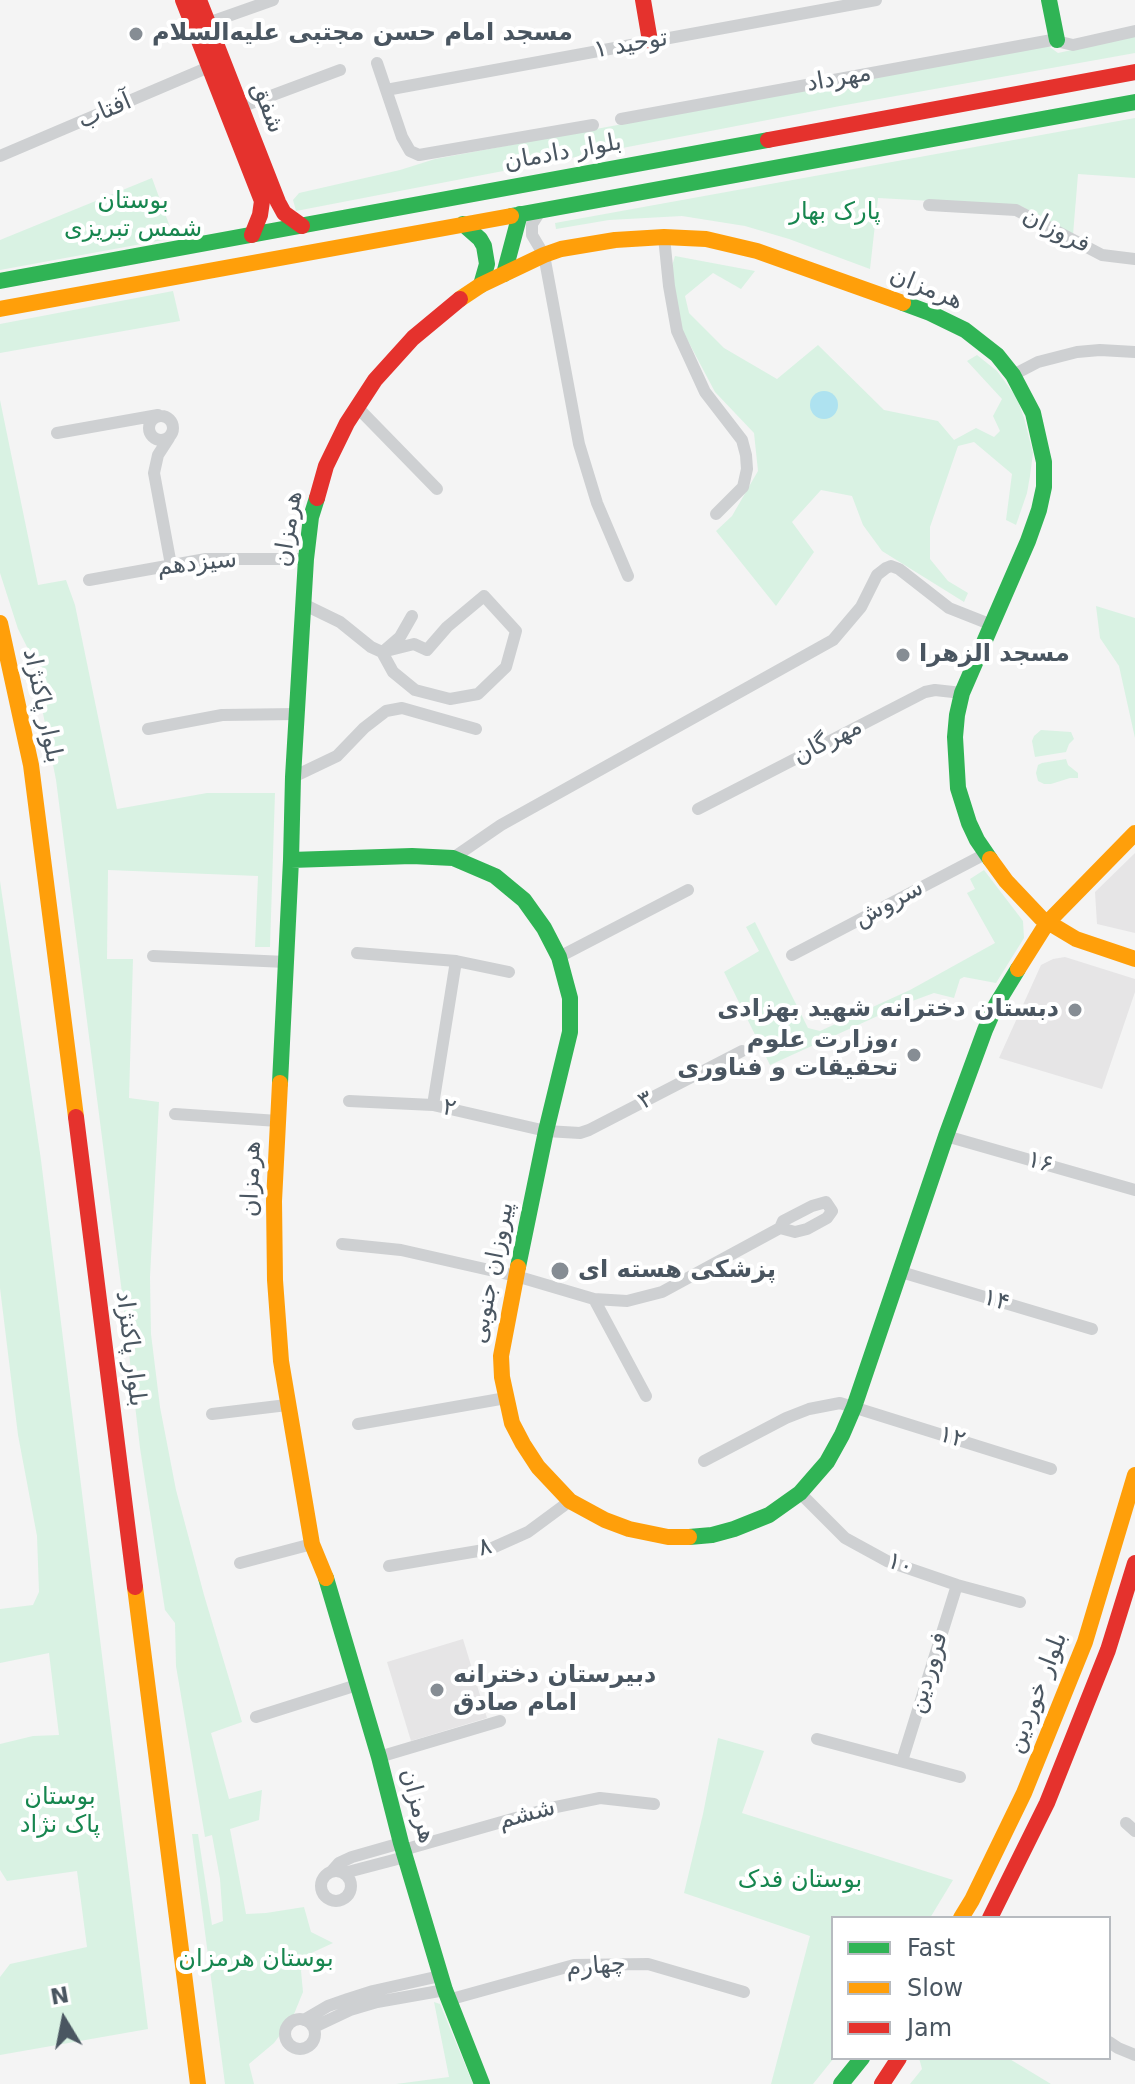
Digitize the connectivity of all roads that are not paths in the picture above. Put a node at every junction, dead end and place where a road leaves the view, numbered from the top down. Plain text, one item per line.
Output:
1 (183, 0) edge
2 (199, 0) edge
3 (273, 0) edge
4 (643, 0) edge
5 (876, 0) edge
6 (1049, 0) edge
7 (201, 26) junction
8 (1135, 31) edge
9 (1057, 40) junction
10 (650, 41) junction
11 (377, 63) dead end
12 (216, 65) junction
13 (340, 70) dead end
14 (1135, 72) edge
15 (1089, 81) junction
16 (386, 90) junction
17 (1135, 100) edge
18 (234, 110) junction
19 (1090, 110) junction
20 (621, 119) dead end
21 (593, 125) dead end
22 (0, 156) edge
23 (929, 205) dead end
24 (541, 210) junction
25 (520, 214) junction
26 (463, 224) junction
27 (302, 226) junction
28 (252, 235) junction
29 (664, 237) junction
30 (544, 255) junction
31 (1135, 259) edge
32 (504, 274) junction
33 (0, 281) edge
34 (481, 285) junction
35 (0, 309) edge
36 (1135, 352) edge
37 (1013, 375) junction
38 (357, 407) junction
39 (57, 433) dead end
40 (437, 489) dead end
41 (716, 514) dead end
42 (306, 559) junction
43 (171, 565) junction
44 (628, 576) dead end
45 (89, 580) dead end
46 (303, 604) junction
47 (412, 616) dead end
48 (0, 623) edge
49 (992, 625) junction
50 (382, 652) junction
51 (962, 693) junction
52 (297, 714) junction
53 (148, 729) dead end
54 (476, 729) dead end
55 (293, 777) junction
56 (698, 809) dead end
57 (1135, 833) edge
58 (987, 853) junction
59 (453, 858) junction
60 (291, 860) junction
61 (688, 890) dead end
62 (1047, 923) junction
63 (357, 953) dead end
64 (792, 955) dead end
65 (153, 956) dead end
66 (559, 957) junction
67 (1135, 959) edge
68 (456, 961) junction
69 (286, 962) junction
70 (509, 972) dead end
71 (742, 1051) dead end
72 (349, 1101) dead end
73 (433, 1105) junction
74 (175, 1114) dead end
75 (278, 1121) junction
76 (546, 1131) junction
77 (946, 1136) junction
78 (1135, 1190) edge
79 (780, 1228) dead end
80 (342, 1244) dead end
81 (901, 1272) junction
82 (516, 1276) junction
83 (594, 1299) junction
84 (1092, 1329) dead end
85 (646, 1396) dead end
86 (506, 1398) junction
87 (287, 1405) junction
88 (854, 1407) junction
89 (212, 1414) dead end
90 (358, 1424) dead end
91 (704, 1461) dead end
92 (1051, 1469) dead end
93 (1135, 1475) edge
94 (800, 1493) junction
95 (570, 1501) junction
96 (312, 1544) junction
97 (240, 1563) dead end
98 (1135, 1563) edge
99 (389, 1566) dead end
100 (957, 1585) junction
101 (1020, 1602) dead end
102 (357, 1685) junction
103 (256, 1717) dead end
104 (500, 1721) dead end
105 (817, 1739) dead end
106 (379, 1757) junction
107 (902, 1761) junction
108 (960, 1777) dead end
109 (654, 1804) dead end
110 (403, 1850) junction
111 (338, 1872) dead end
112 (962, 1916) edge
113 (991, 1916) edge
114 (444, 1989) junction
115 (744, 1992) dead end
116 (309, 2023) dead end
117 (1111, 2043) edge
118 (1135, 2055) edge
119 (860, 2060) edge
120 (898, 2060) edge
121 (198, 2084) edge
122 (481, 2084) edge
123 (841, 2084) edge
124 (882, 2084) edge

1 - 7 street, شفق
2 - 7 street, شفق
3 - 7 street
4 - 10 street
5 - 10 street, توحید ۱
6 - 9 street
7 - 12 street, شفق
8 - 9 street, مهرداد
9 - 20 street, مهرداد
10 - 16 street, توحید ۱
11 - 16 street
12 - 18 street, شفق
12 - 22 street, آفتاب
13 - 18 street
14 - 15 street, بلوار دادمان
14 - 17 street
15 - 19 street
15 - 27 street, بلوار دادمان
16 - 21 street
17 - 19 street
18 - 27 street, شفق
18 - 28 street, شفق
19 - 24 street
23 - 31 street, فروزان
24 - 25 street
24 - 30 street
25 - 26 street
25 - 32 street
26 - 34 street
26 - 35 street
27 - 28 street, بلوار دادمان
28 - 33 street, بلوار دادمان
29 - 30 street, هرمزان
29 - 37 street, هرمزان
29 - 41 street
30 - 32 street, هرمزان
30 - 44 street
32 - 34 street, هرمزان
34 - 38 street, هرمزان
36 - 37 street
37 - 49 street, هرمزان
38 - 40 street
38 - 42 street, هرمزان
39 - 43 street
42 - 43 street, سیزدهم
42 - 46 street, هرمزان
43 - 45 street, سیزدهم
46 - 50 street
46 - 52 street, هرمزان
47 - 50 street
48 - 121 street, بلوار پاکنژاد
49 - 51 street, هرمزان
49 - 59 street
50 - 50 street
51 - 56 street, مهرگان
51 - 58 street, هرمزان
52 - 53 street
52 - 55 street, هرمزان
54 - 55 street
55 - 60 street, هرمزان
57 - 62 street, پیروزان جنوبی
58 - 62 street, هرمزان
58 - 64 street, سروش
59 - 60 street, پیروزان جنوبی
59 - 66 street, پیروزان جنوبی
60 - 69 street, هرمزان
61 - 66 street
62 - 67 street, هرمزان
62 - 77 street, پیروزان جنوبی
63 - 68 street
65 - 69 street
66 - 76 street, پیروزان جنوبی
68 - 70 street
68 - 73 street
69 - 75 street, هرمزان
71 - 76 street, ۳
72 - 73 street, ۲
73 - 76 street, ۲
74 - 75 street
75 - 87 street, هرمزان
76 - 82 street, پیروزان جنوبی
77 - 78 street, ۱۶
77 - 81 street, پیروزان جنوبی
79 - 83 street
80 - 82 street
81 - 84 street, ۱۴
81 - 88 street, پیروزان جنوبی
82 - 83 street
82 - 86 street, پیروزان جنوبی
83 - 85 street
86 - 90 street
86 - 95 street, پیروزان جنوبی
87 - 89 street
87 - 96 street, هرمزان
88 - 91 street, ۱۲
88 - 92 street, ۱۲
88 - 94 street, پیروزان جنوبی
93 - 112 street, بلوار خوردین
94 - 95 street, پیروزان جنوبی
94 - 100 street, ۱۰
95 - 99 street, ۸
96 - 97 street
96 - 102 street, هرمزان
98 - 113 street, بلوار خوردین
100 - 101 street, ۱۰
100 - 107 street, فروردین
102 - 103 street
102 - 106 street, هرمزان
104 - 106 street
105 - 107 street
106 - 110 street, هرمزان
107 - 108 street
109 - 110 street, ششم
110 - 111 street, ششم
110 - 114 street, هرمزان
114 - 115 street, چهارم
114 - 116 street, چهارم
114 - 122 street, هرمزان
117 - 118 street
119 - 123 street
120 - 124 street

